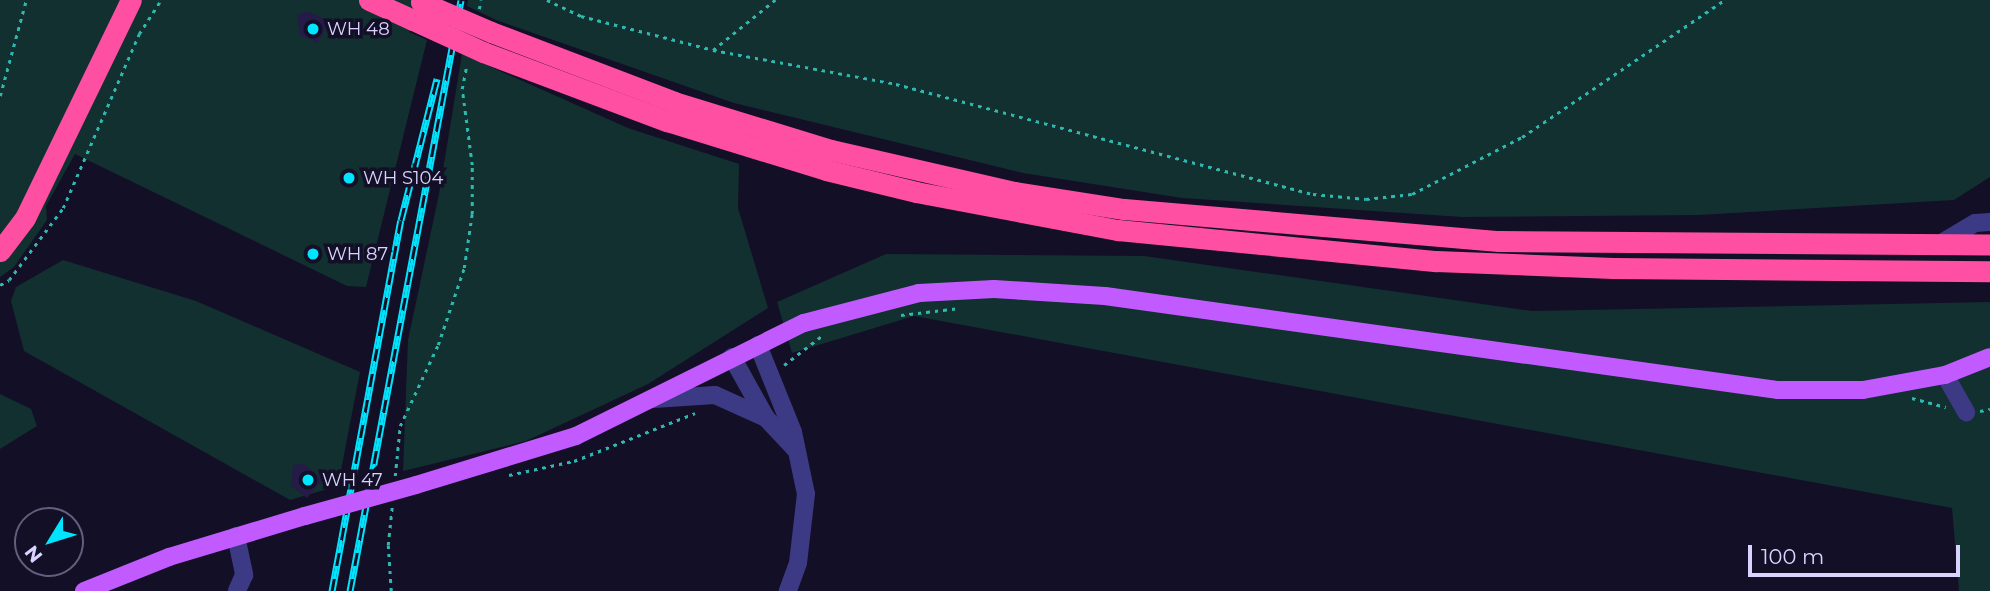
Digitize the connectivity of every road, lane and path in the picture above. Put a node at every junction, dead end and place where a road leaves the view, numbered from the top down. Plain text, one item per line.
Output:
1 (26, 0) edge
2 (117, 0) edge
3 (131, 0) edge
4 (161, 0) edge
5 (369, 0) edge
6 (481, 0) edge
7 (547, 0) edge
8 (775, 0) edge
9 (1724, 0) edge
10 (417, 7) edge
11 (478, 13) dead end
12 (481, 45) junction
13 (713, 50) junction
14 (0, 96) edge
15 (1990, 222) edge
16 (0, 229) edge
17 (1990, 244) edge
18 (1938, 245) junction
19 (0, 251) edge
20 (1990, 271) edge
21 (0, 285) edge
22 (962, 308) dead end
23 (898, 316) dead end
24 (835, 332) dead end
25 (758, 345) junction
26 (732, 357) junction
27 (1990, 357) edge
28 (769, 372) junction
29 (1945, 374) junction
30 (1907, 397) dead end
31 (654, 399) junction
32 (1990, 409) edge
33 (700, 411) dead end
34 (1966, 412) junction
35 (766, 418) junction
36 (795, 449) junction
37 (497, 477) dead end
38 (395, 479) dead end
39 (392, 505) dead end
40 (236, 536) junction
41 (84, 591) edge
42 (237, 591) edge
43 (391, 591) edge
44 (788, 591) edge

1 - 14 path
2 - 16 highway
3 - 19 highway
4 - 21 path
5 - 10 highway
6 - 11 path
7 - 13 path
8 - 13 path
9 - 13 path
10 - 12 highway, bridge
12 - 18 highway
12 - 20 highway
12 - 38 path
15 - 18 street
17 - 18 highway
22 - 23 path
24 - 28 path
25 - 26 main road
25 - 28 street
25 - 29 main road
26 - 31 main road
26 - 35 street
27 - 29 main road
28 - 36 street
29 - 34 street
30 - 34 path
31 - 35 street
31 - 40 main road, bridge
32 - 34 path
33 - 37 path
35 - 36 street
36 - 44 street
39 - 43 path
40 - 41 main road
40 - 42 street

